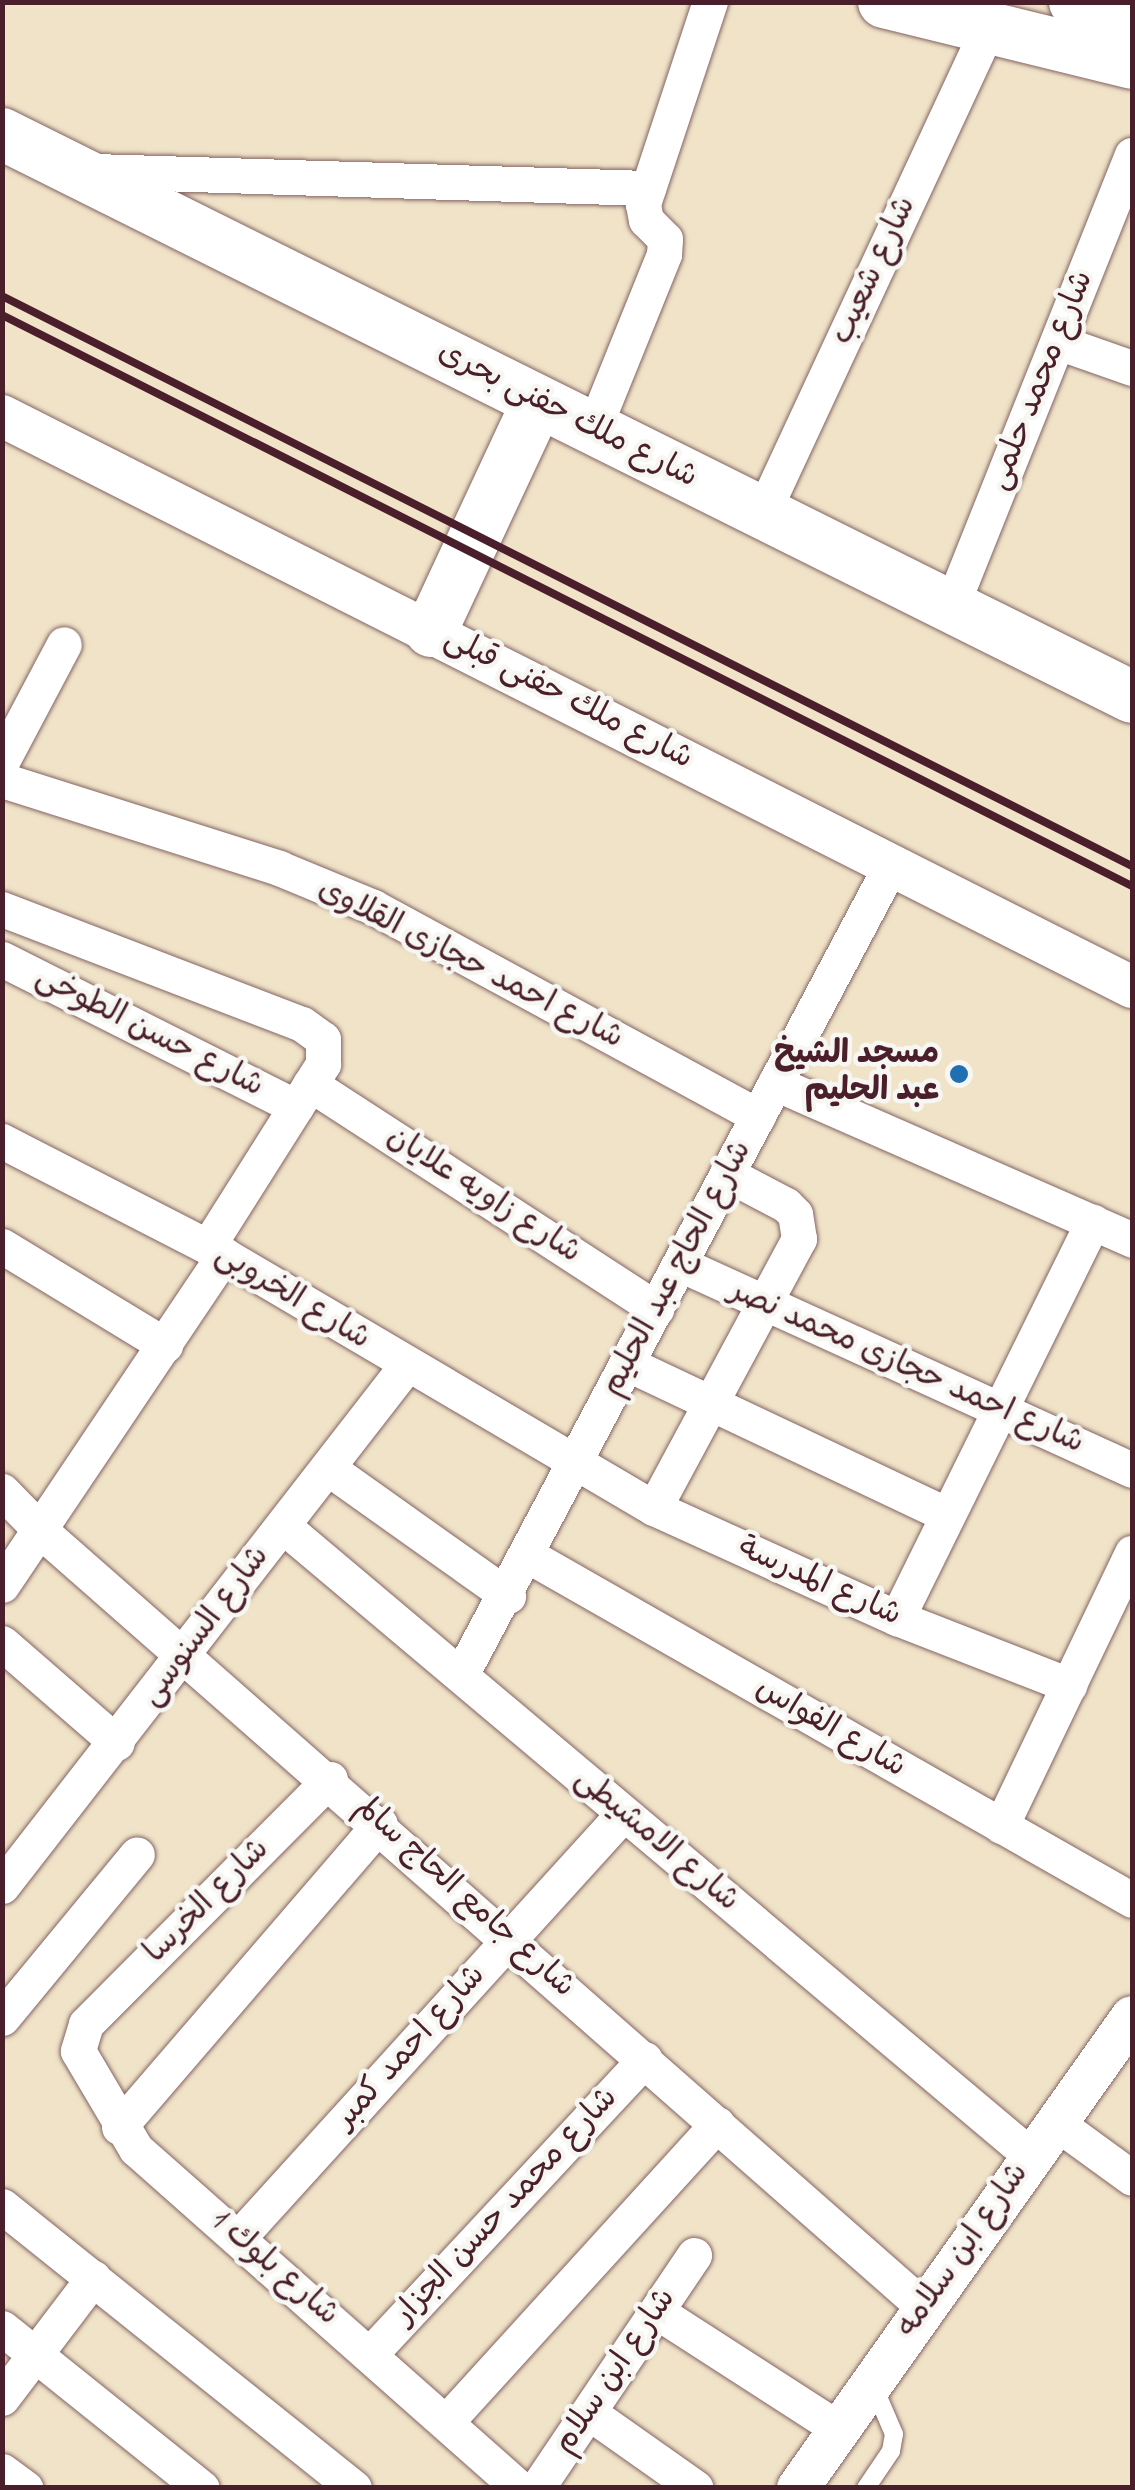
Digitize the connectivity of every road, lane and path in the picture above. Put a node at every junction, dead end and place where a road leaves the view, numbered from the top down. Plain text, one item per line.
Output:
1 (710, 2) edge
2 (884, 2) edge
3 (1076, 2) edge
4 (1132, 16) edge
5 (988, 28) junction
6 (1132, 62) edge
7 (2, 134) edge
8 (1132, 155) edge
9 (77, 171) junction
10 (648, 188) junction
11 (1058, 342) junction
12 (1132, 368) edge
13 (538, 402) junction
14 (2, 416) edge
15 (593, 430) junction
16 (762, 514) junction
17 (951, 607) junction
18 (432, 631) junction
19 (64, 644) dead end
20 (1132, 697) edge
21 (2, 761) edge
22 (2, 780) edge
23 (892, 863) junction
24 (2, 910) edge
25 (2, 958) edge
26 (1132, 988) edge
27 (775, 1082) junction
28 (303, 1096) junction
29 (758, 1116) junction
30 (2, 1142) edge
31 (727, 1174) junction
32 (1093, 1222) junction
33 (1132, 1240) edge
34 (2, 1246) edge
35 (216, 1250) junction
36 (680, 1264) junction
37 (764, 1304) junction
38 (656, 1309) junction
39 (164, 1345) junction
40 (628, 1364) junction
41 (406, 1366) junction
42 (710, 1404) junction
43 (1000, 1410) junction
44 (576, 1464) junction
45 (328, 1468) junction
46 (1132, 1470) edge
47 (2, 1490) edge
48 (654, 1508) junction
49 (947, 1515) junction
50 (284, 1526) junction
51 (42, 1532) junction
52 (1132, 1553) edge
53 (528, 1556) junction
54 (2, 1585) edge
55 (508, 1596) junction
56 (897, 1618) junction
57 (2, 1643) edge
58 (186, 1653) junction
59 (462, 1673) junction
60 (1069, 1685) junction
61 (117, 1744) junction
62 (330, 1779) junction
63 (623, 1814) junction
64 (380, 1824) junction
65 (1001, 1826) junction
66 (137, 1854) dead end
67 (2, 1886) edge
68 (1132, 1900) edge
69 (509, 1939) junction
70 (1132, 2016) edge
71 (2, 2018) edge
72 (86, 2024) joint
73 (645, 2060) junction
74 (717, 2124) junction
75 (119, 2127) junction
76 (1042, 2139) junction
77 (1132, 2178) edge
78 (2, 2206) edge
79 (239, 2237) junction
80 (694, 2256) dead end
81 (93, 2278) junction
82 (924, 2307) junction
83 (658, 2313) junction
84 (2, 2328) edge
85 (370, 2354) junction
86 (36, 2355) junction
87 (872, 2383) junction
88 (2, 2398) edge
89 (591, 2414) junction
90 (446, 2422) junction
91 (839, 2428) junction
92 (2, 2470) edge
93 (539, 2485) edge
94 (25, 2488) edge
95 (202, 2488) edge
96 (354, 2488) edge
97 (696, 2488) edge
98 (798, 2488) edge
99 (866, 2488) edge

1 - 10 street
2 - 5 main road
3 - 4 main road
5 - 6 main road
5 - 16 street, شارع شعيب
7 - 9 main road, شارع ملك حفنى بحرى
8 - 11 street, شارع محمد حلمى
9 - 10 street
9 - 13 main road, شارع ملك حفنى بحرى
10 - 15 street
11 - 12 street
11 - 17 street, شارع محمد حلمى
13 - 15 main road, شارع ملك حفنى بحرى
13 - 18 main road
14 - 18 street, شارع ملك حفنى قبلى
15 - 16 main road, شارع ملك حفنى بحرى
16 - 17 main road, شارع ملك حفنى بحرى
17 - 20 main road, شارع ملك حفنى بحرى
18 - 23 street, شارع ملك حفنى قبلى
19 - 21 street
22 - 29 street, شارع احمد حجازى القلاوى
23 - 26 street, شارع ملك حفنى قبلى
23 - 27 street, شارع الحاج عبد الحليم
24 - 28 street
25 - 28 street, شارع حسن الطوخى
27 - 29 street, شارع الحاج عبد الحليم
27 - 32 street
28 - 35 street
28 - 38 street, شارع زاويه علايان
29 - 31 street, شارع الحاج عبد الحليم
30 - 35 street, شارع الخروبى
31 - 36 street, شارع الحاج عبد الحليم
31 - 37 street
32 - 33 street
32 - 43 street
34 - 39 street
35 - 39 street
35 - 41 street, شارع الخروبى
36 - 37 street, شارع احمد حجازى محمد نصر
36 - 38 street, شارع الحاج عبد الحليم
37 - 42 street
37 - 43 street, شارع احمد حجازى محمد نصر
38 - 40 street, شارع الحاج عبد الحليم
39 - 51 street
40 - 42 street
40 - 44 street, شارع الحاج عبد الحليم
41 - 44 street, شارع الخروبى
41 - 45 street, شارع السنوسى
42 - 48 street
42 - 49 street
43 - 46 street, شارع احمد حجازى محمد نصر
43 - 49 street
44 - 48 street, شارع المدرسة
44 - 53 street, شارع الحاج عبد الحليم
45 - 50 street, شارع السنوسى
45 - 55 street
47 - 51 street, شارع جامع الحاج سالم
48 - 56 street, شارع المدرسة
49 - 56 street
50 - 58 street, شارع السنوسى
50 - 59 street, شارع الامشيطى
51 - 54 street
51 - 58 street, شارع جامع الحاج سالم
52 - 60 street
53 - 55 street, شارع الحاج عبد الحليم
53 - 65 street, شارع الفواس
55 - 59 street, شارع الحاج عبد الحليم
56 - 60 street, شارع المدرسة
57 - 61 street
58 - 61 street, شارع السنوسى
58 - 62 street, شارع جامع الحاج سالم
59 - 63 street, شارع الامشيطى
60 - 65 street
61 - 67 street, شارع السنوسى
62 - 64 street, شارع جامع الحاج سالم
62 - 72 street, شارع الخرسا
63 - 69 street, شارع احمد كمبر
63 - 76 street, شارع الامشيطى
64 - 69 street, شارع جامع الحاج سالم
64 - 75 street
65 - 68 street, شارع الفواس
66 - 71 street
69 - 73 street, شارع جامع الحاج سالم
69 - 79 street, شارع احمد كمبر
70 - 76 street, شارع ابن سلامه
72 - 75 street, شارع بلوك 1
73 - 74 street, شارع جامع الحاج سالم
73 - 85 street, شارع محمد حسن الجزار
74 - 82 street, شارع جامع الحاج سالم
74 - 90 street
75 - 79 street, شارع بلوك 1
76 - 77 street, شارع الامشيطى
76 - 82 street, شارع ابن سلامه
78 - 81 street
79 - 85 street, شارع بلوك 1
80 - 83 street, شارع ابن سلام
81 - 86 street
81 - 96 street
82 - 87 street, شارع ابن سلامه
83 - 89 street, شارع ابن سلام
83 - 91 street
84 - 86 street
85 - 90 street, شارع بلوك 1
86 - 88 street
86 - 95 street
87 - 91 street, شارع ابن سلامه
87 - 99 lane
89 - 93 street, شارع ابن سلام
89 - 97 street
90 - 93 street, شارع بلوك 1
91 - 98 street, شارع ابن سلامه
92 - 94 street

